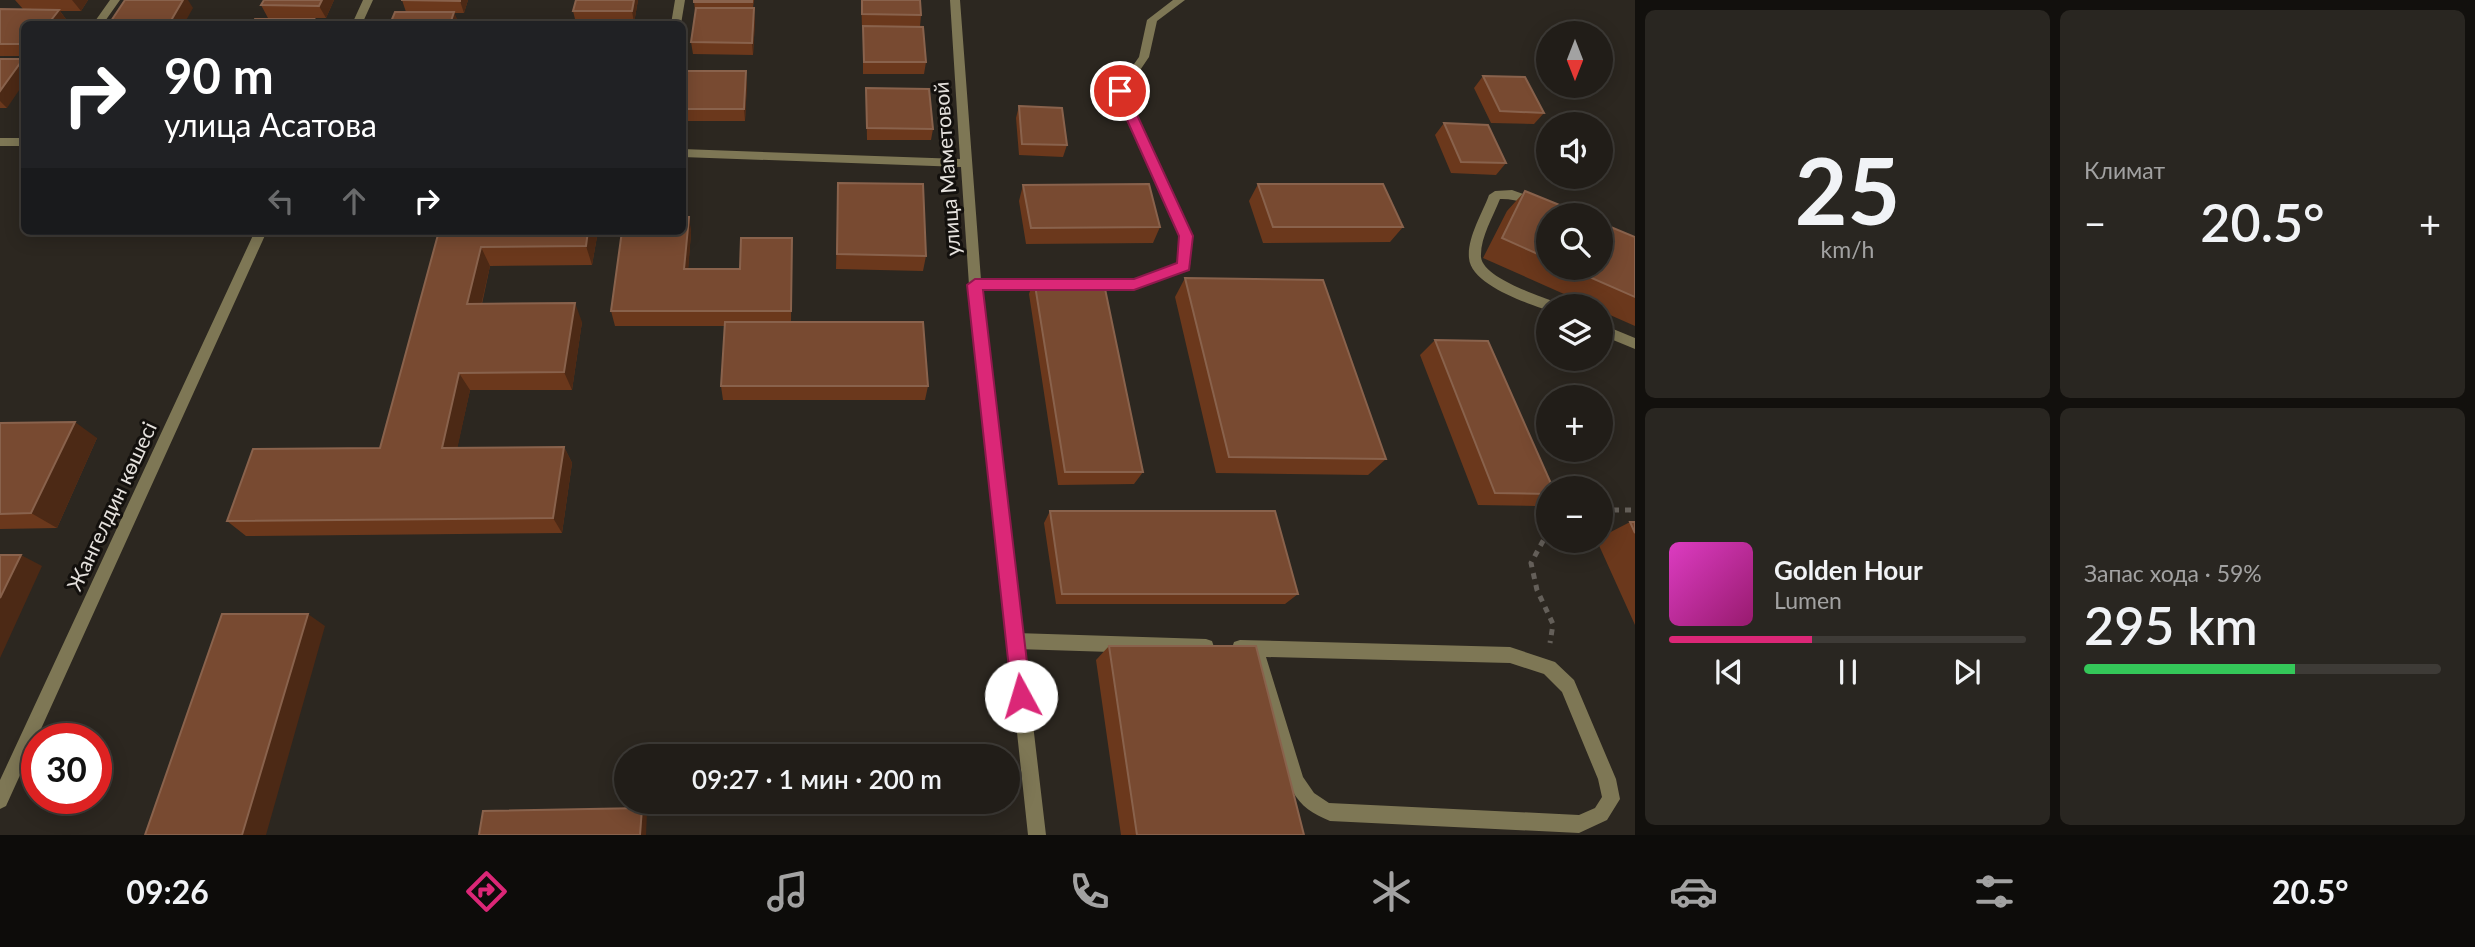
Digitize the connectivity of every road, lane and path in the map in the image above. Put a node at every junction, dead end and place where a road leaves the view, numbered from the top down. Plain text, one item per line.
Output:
1 (115, 0) edge
2 (368, 0) edge
3 (680, 0) edge
4 (955, 0) edge
5 (1180, 0) edge
6 (100, 21) edge
7 (358, 21) edge
8 (676, 21) edge
9 (0, 142) edge
10 (20, 142) edge
11 (686, 153) edge
12 (967, 163) junction
13 (1537, 203) edge
14 (259, 235) edge
15 (975, 285) junction
16 (1536, 300) edge
17 (1613, 334) edge
18 (1635, 344) edge
19 (1613, 510) edge
20 (1635, 510) edge
21 (1536, 553) edge
22 (1015, 641) junction
23 (1255, 648) junction
24 (1528, 660) junction
25 (0, 800) edge
26 (1037, 835) edge

1 - 6 street
2 - 7 street
3 - 8 street
4 - 12 street, улица Маметовой
5 - 15 street
9 - 10 street
11 - 12 street
12 - 15 street, улица Маметовой
13 - 16 street
14 - 25 street, Жангелдин көшесі
15 - 22 street, улица Маметовой
17 - 18 street
19 - 20 path
21 - 24 path
22 - 23 street
22 - 26 street, улица Маметовой
23 - 24 street
23 - 24 street

